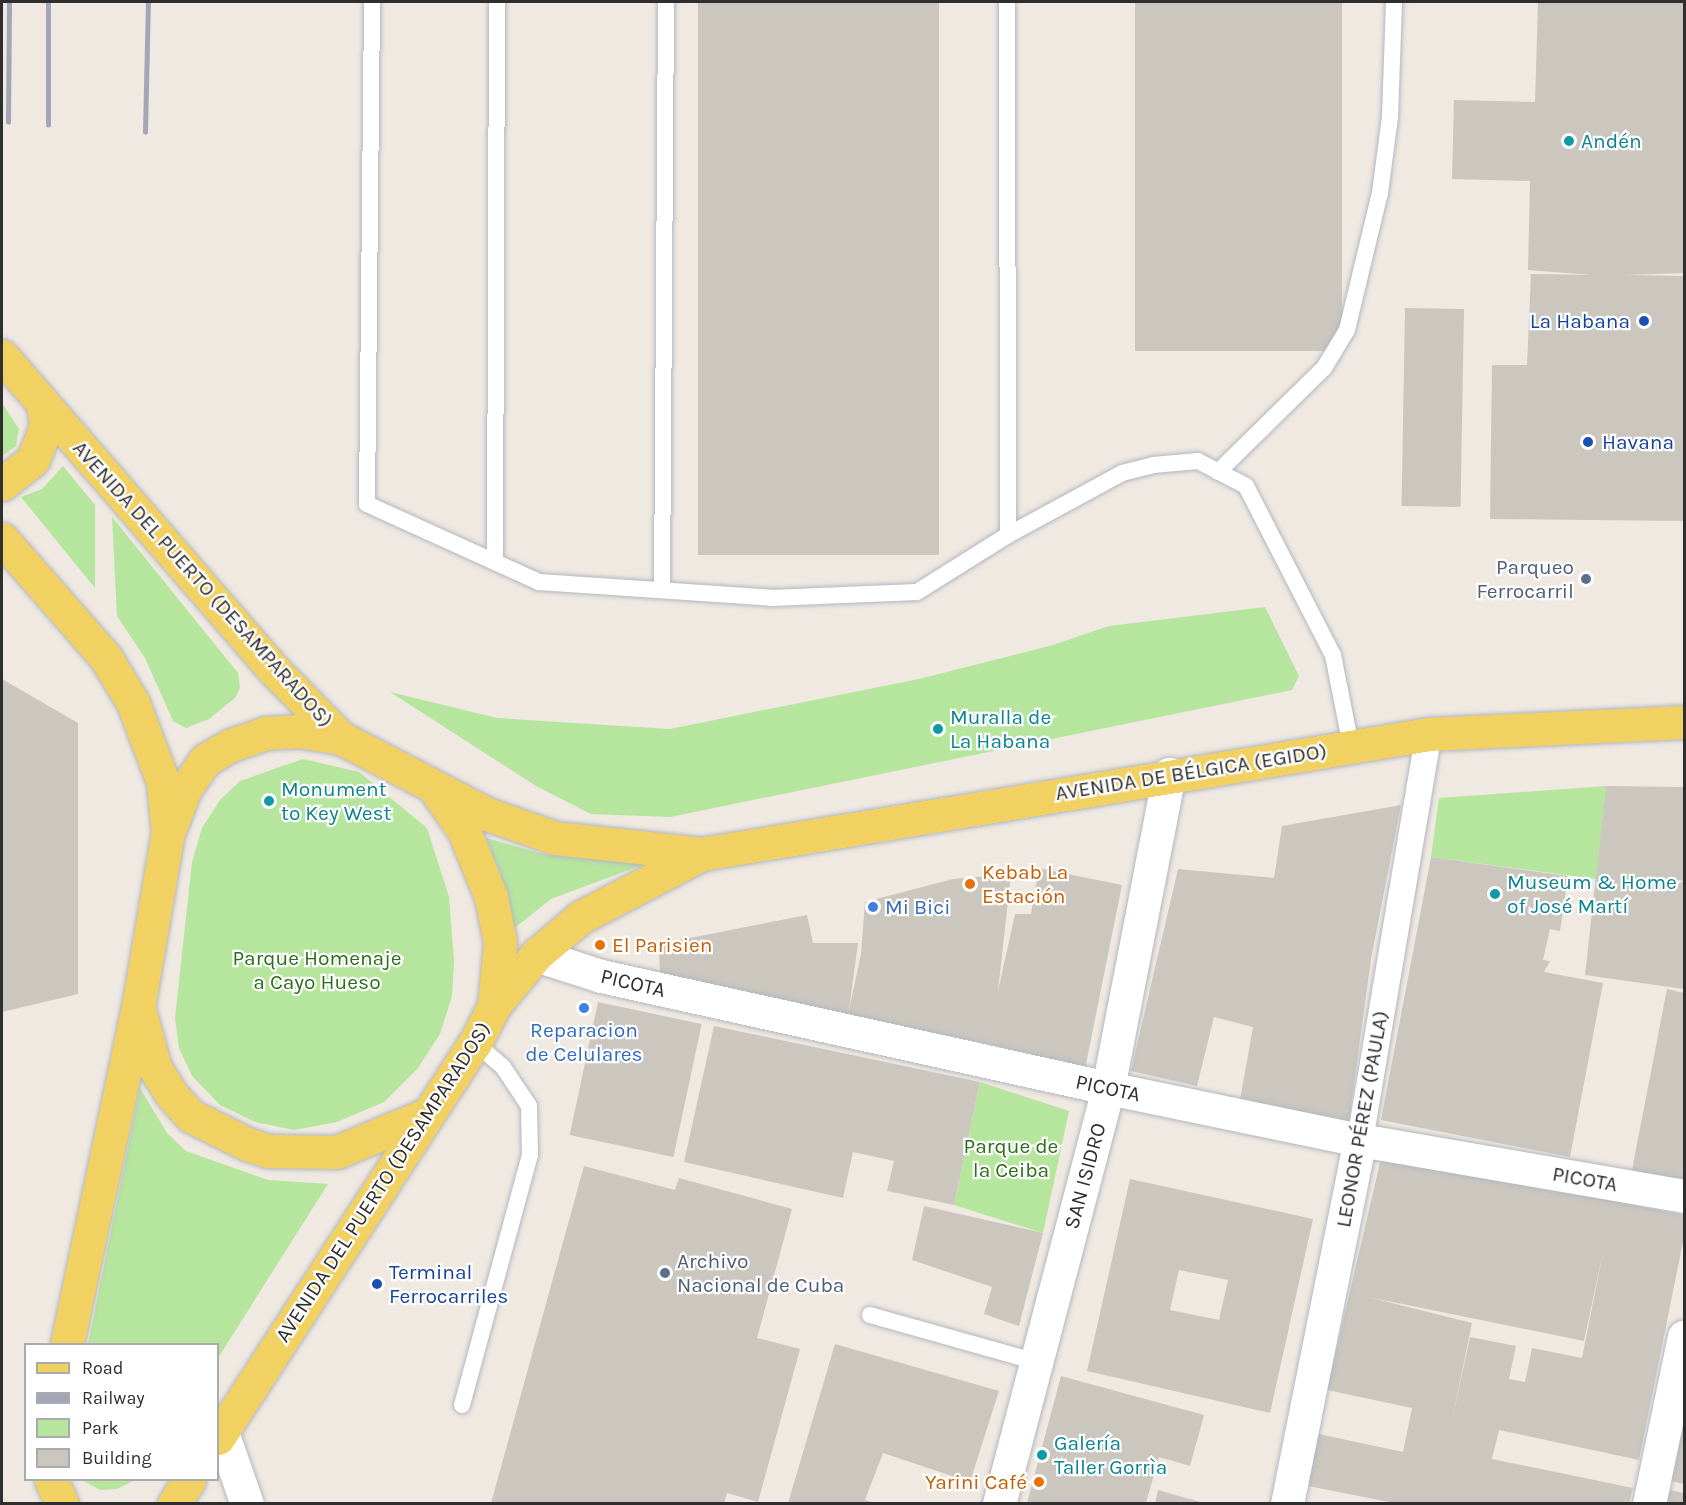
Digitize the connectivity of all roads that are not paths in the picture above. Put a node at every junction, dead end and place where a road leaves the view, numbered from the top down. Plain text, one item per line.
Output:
1 (372, 2) edge
2 (496, 2) edge
3 (666, 2) edge
4 (1007, 2) edge
5 (1394, 2) edge
6 (8, 368) edge
7 (43, 404) junction
8 (1218, 472) junction
9 (2, 484) edge
10 (1008, 535) junction
11 (2, 539) edge
12 (495, 562) junction
13 (662, 590) junction
14 (1684, 722) edge
15 (1429, 734) junction
16 (341, 738) junction
17 (1352, 746) junction
18 (1169, 774) junction
19 (433, 785) junction
20 (168, 832) junction
21 (702, 854) junction
22 (536, 955) junction
23 (494, 1006) junction
24 (138, 1007) junction
25 (475, 1043) junction
26 (1108, 1088) junction
27 (426, 1115) junction
28 (1360, 1140) junction
29 (1684, 1196) edge
30 (870, 1315) dead end
31 (1684, 1337) edge
32 (67, 1343) edge
33 (1037, 1362) junction
34 (462, 1405) dead end
35 (220, 1435) edge
36 (48, 1481) edge
37 (49, 1481) edge
38 (48, 1503) edge
39 (62, 1503) edge
40 (247, 1503) edge
41 (999, 1503) edge
42 (1287, 1503) edge
43 (1649, 1503) edge

1 - 12 lane
2 - 12 lane
3 - 13 lane
4 - 10 lane
5 - 8 lane
6 - 7 main road, AVENIDA DEL PUERTO (DESAMPARADOS)
7 - 9 main road
7 - 16 main road, AVENIDA DEL PUERTO (DESAMPARADOS)
8 - 10 lane
8 - 17 lane
10 - 13 lane
11 - 20 main road
12 - 13 lane
14 - 15 main road, AVENIDA DE BÉLGICA (EGIDO)
15 - 17 main road, AVENIDA DE BÉLGICA (EGIDO)
15 - 28 street, LEONOR PÉREZ (PAULA)
16 - 19 main road, AVENIDA DEL PUERTO (DESAMPARADOS)
16 - 20 main road
17 - 18 main road, AVENIDA DE BÉLGICA (EGIDO)
18 - 21 main road, AVENIDA DE BÉLGICA (EGIDO)
18 - 26 street, SAN ISIDRO
19 - 21 main road, AVENIDA DE BÉLGICA (EGIDO)
19 - 23 main road, AVENIDA DEL PUERTO (DESAMPARADOS)
20 - 24 main road
21 - 22 main road, AVENIDA DE BÉLGICA (EGIDO)
22 - 23 main road, AVENIDA DE BÉLGICA (EGIDO)
22 - 26 street, PICOTA
23 - 25 main road, AVENIDA DEL PUERTO (DESAMPARADOS)
24 - 27 main road
24 - 32 main road
25 - 27 main road, AVENIDA DEL PUERTO (DESAMPARADOS)
25 - 34 lane
26 - 28 street, PICOTA
26 - 33 street, SAN ISIDRO
27 - 35 main road, AVENIDA DEL PUERTO (DESAMPARADOS)
28 - 29 street, PICOTA
28 - 42 street, LEONOR PÉREZ (PAULA)
30 - 33 lane
31 - 43 street
33 - 41 street, SAN ISIDRO
35 - 40 street
36 - 38 main road
37 - 39 main road

